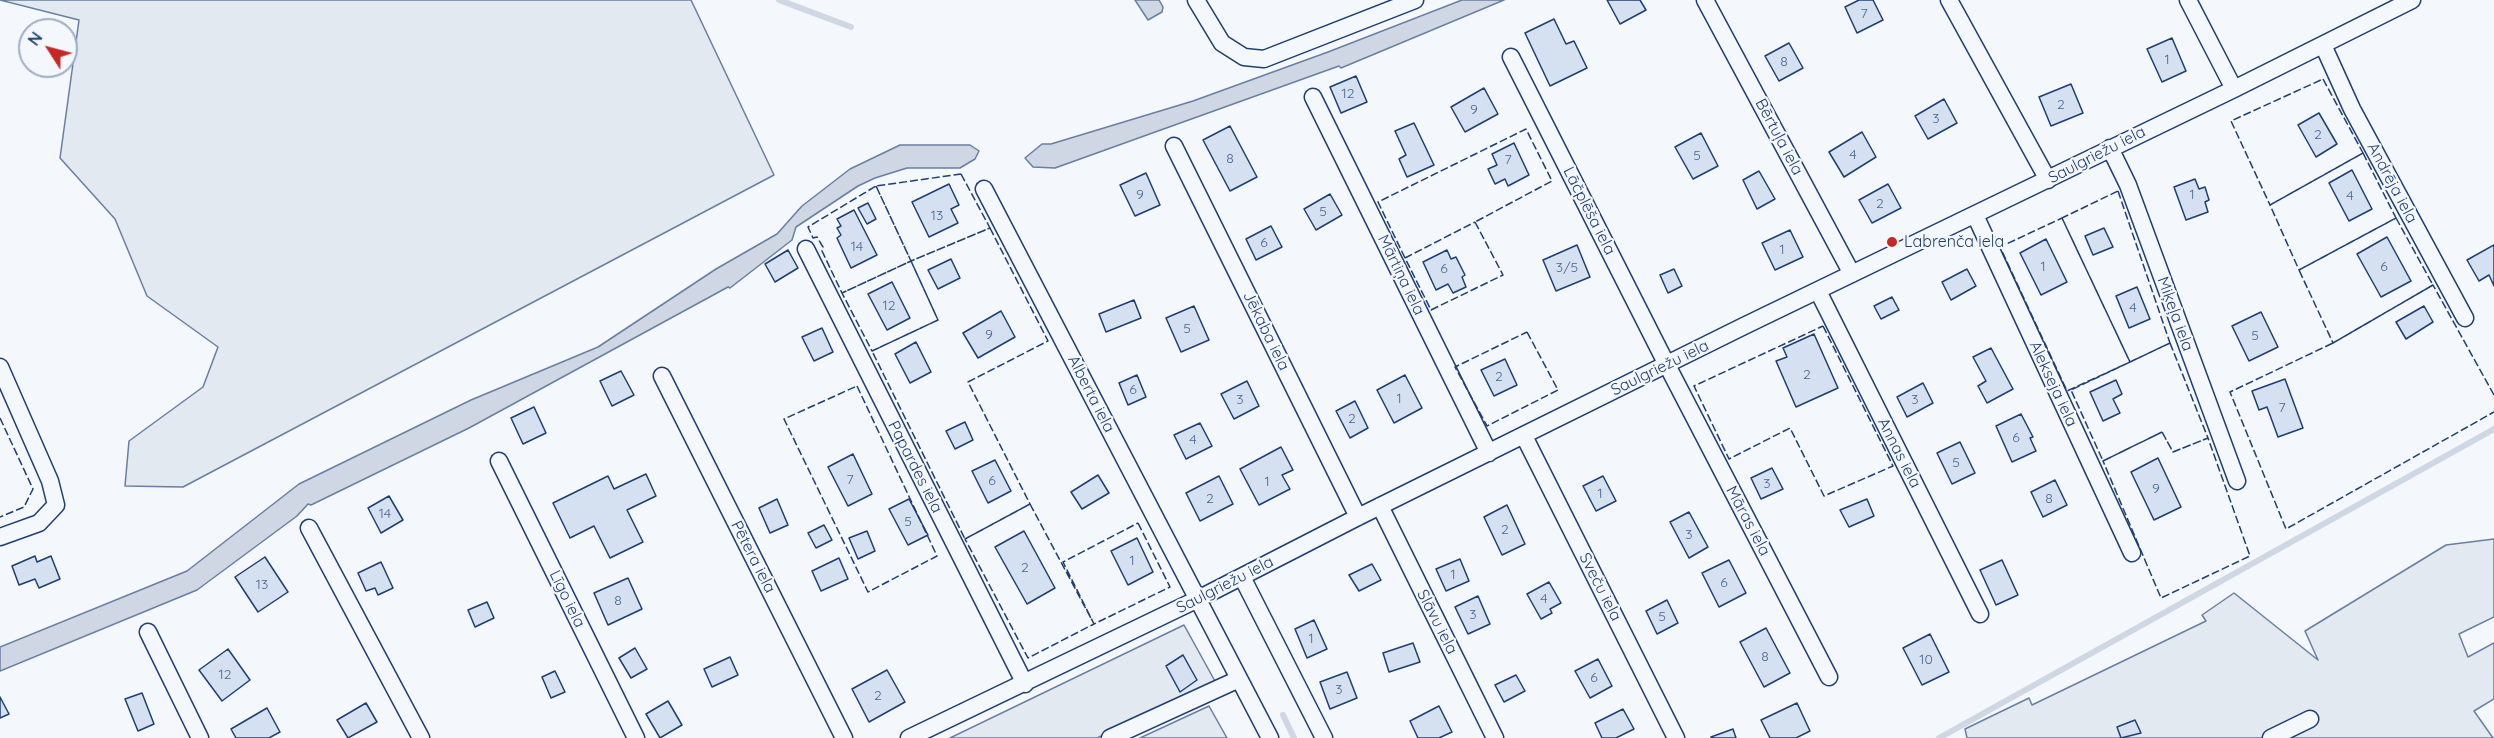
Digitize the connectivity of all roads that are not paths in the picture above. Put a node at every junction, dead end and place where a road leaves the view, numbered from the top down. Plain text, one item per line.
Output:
1 (1196, 0) edge
2 (1705, 0) edge
3 (1949, 0) edge
4 (2188, 0) edge
5 (2412, 0) edge
6 (1411, 1) edge
7 (2323, 45) junction
8 (1511, 57) dead end
9 (2234, 89) junction
10 (1313, 97) dead end
11 (1174, 146) dead end
12 (2110, 148) junction
13 (2048, 180) junction
14 (984, 189) dead end
15 (1975, 215) junction
16 (806, 249) dead end
17 (1852, 274) junction
18 (1818, 291) junction
19 (2465, 318) dead end
20 (1667, 365) junction
21 (0, 367) edge
22 (662, 376) dead end
23 (1524, 436) junction
24 (1489, 453) junction
25 (498, 461) dead end
26 (2237, 481) dead end
27 (1380, 506) junction
28 (1358, 517) junction
29 (309, 528) dead end
30 (0, 537) edge
31 (2132, 553) dead end
32 (1242, 577) junction
33 (1197, 599) junction
34 (1980, 614) dead end
35 (148, 632) dead end
36 (1829, 677) dead end
37 (1239, 679) junction
38 (1025, 684) junction
39 (2310, 719) dead end
40 (200, 738) edge
41 (421, 738) edge
42 (636, 738) edge
43 (844, 738) edge
44 (909, 738) edge
45 (1110, 738) edge
46 (1270, 738) edge
47 (1324, 738) edge
48 (1495, 738) edge
49 (1676, 738) edge
50 (2271, 738) edge

1 - 6 street
2 - 17 street, Bērtuļa iela
3 - 13 street
4 - 9 street
5 - 7 street, Saulgriežu iela
7 - 9 street, Saulgriežu iela
7 - 19 street, Andrēja iela
8 - 20 street, Lāčplēša iela
9 - 12 street, Saulgriežu iela
10 - 24 street, Mārtiņa iela
11 - 28 street, Jēkaba iela
12 - 13 street, Saulgriežu iela
12 - 26 street, Miķeļa iela
13 - 15 street, Saulgriežu iela
14 - 33 street, Alberta iela
15 - 17 street, Saulgriežu iela
15 - 31 street, Alekseja iela
16 - 38 street, Papardes iela
17 - 18 street, Saulgriežu iela
18 - 20 street, Saulgriežu iela
18 - 34 street, Annas iela
20 - 23 street, Saulgriežu iela
20 - 36 street, Māras iela
21 - 30 street
22 - 43 street, Pētera iela
23 - 24 street, Saulgriežu iela
23 - 49 street, Sveču iela
24 - 27 street, Saulgriežu iela
25 - 42 street, Līgo iela
27 - 28 street, Saulgriežu iela
27 - 48 street, Slāvu iela
28 - 32 street, Saulgriežu iela
29 - 41 street
32 - 33 street, Saulgriežu iela
32 - 47 street
33 - 37 street, Alberta iela
33 - 38 street, Saulgriežu iela
35 - 40 street
37 - 45 street
37 - 46 street, Alberta iela
38 - 44 street, Saulgriežu iela
39 - 50 street

